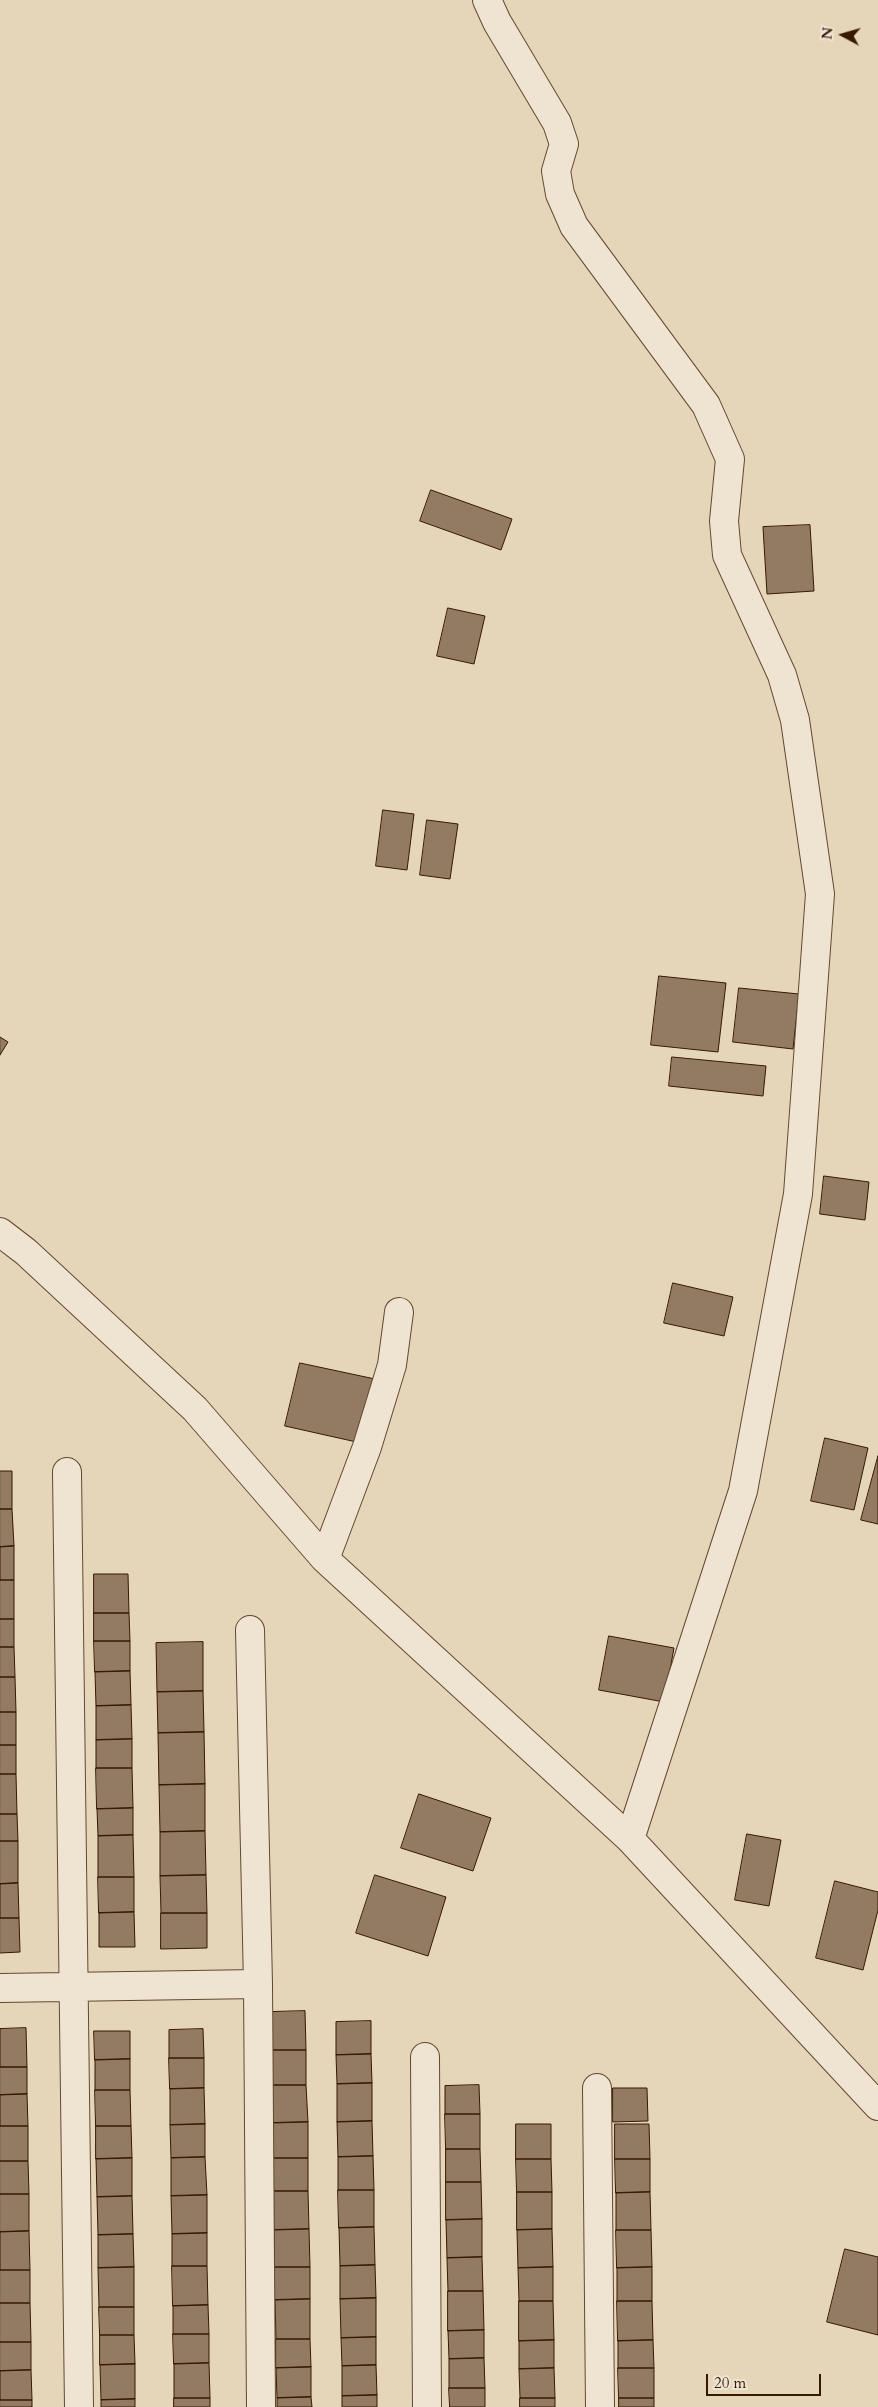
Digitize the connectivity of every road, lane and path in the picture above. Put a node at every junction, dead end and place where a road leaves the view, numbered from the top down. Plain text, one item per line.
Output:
1 (487, 0) edge
2 (0, 1232) edge
3 (399, 1312) dead end
4 (67, 1472) dead end
5 (325, 1559) junction
6 (250, 1630) dead end
7 (630, 1839) junction
8 (258, 1984) junction
9 (0, 1988) edge
10 (72, 1988) junction
11 (425, 2057) dead end
12 (597, 2088) dead end
13 (878, 2106) edge
14 (79, 2407) edge
15 (261, 2407) edge
16 (427, 2407) edge
17 (600, 2407) edge

1 - 7 street
2 - 5 street
3 - 5 street
4 - 10 street
5 - 7 street
6 - 8 street
7 - 13 street
8 - 10 street
8 - 15 street
9 - 10 street
10 - 14 street
11 - 16 street
12 - 17 street

